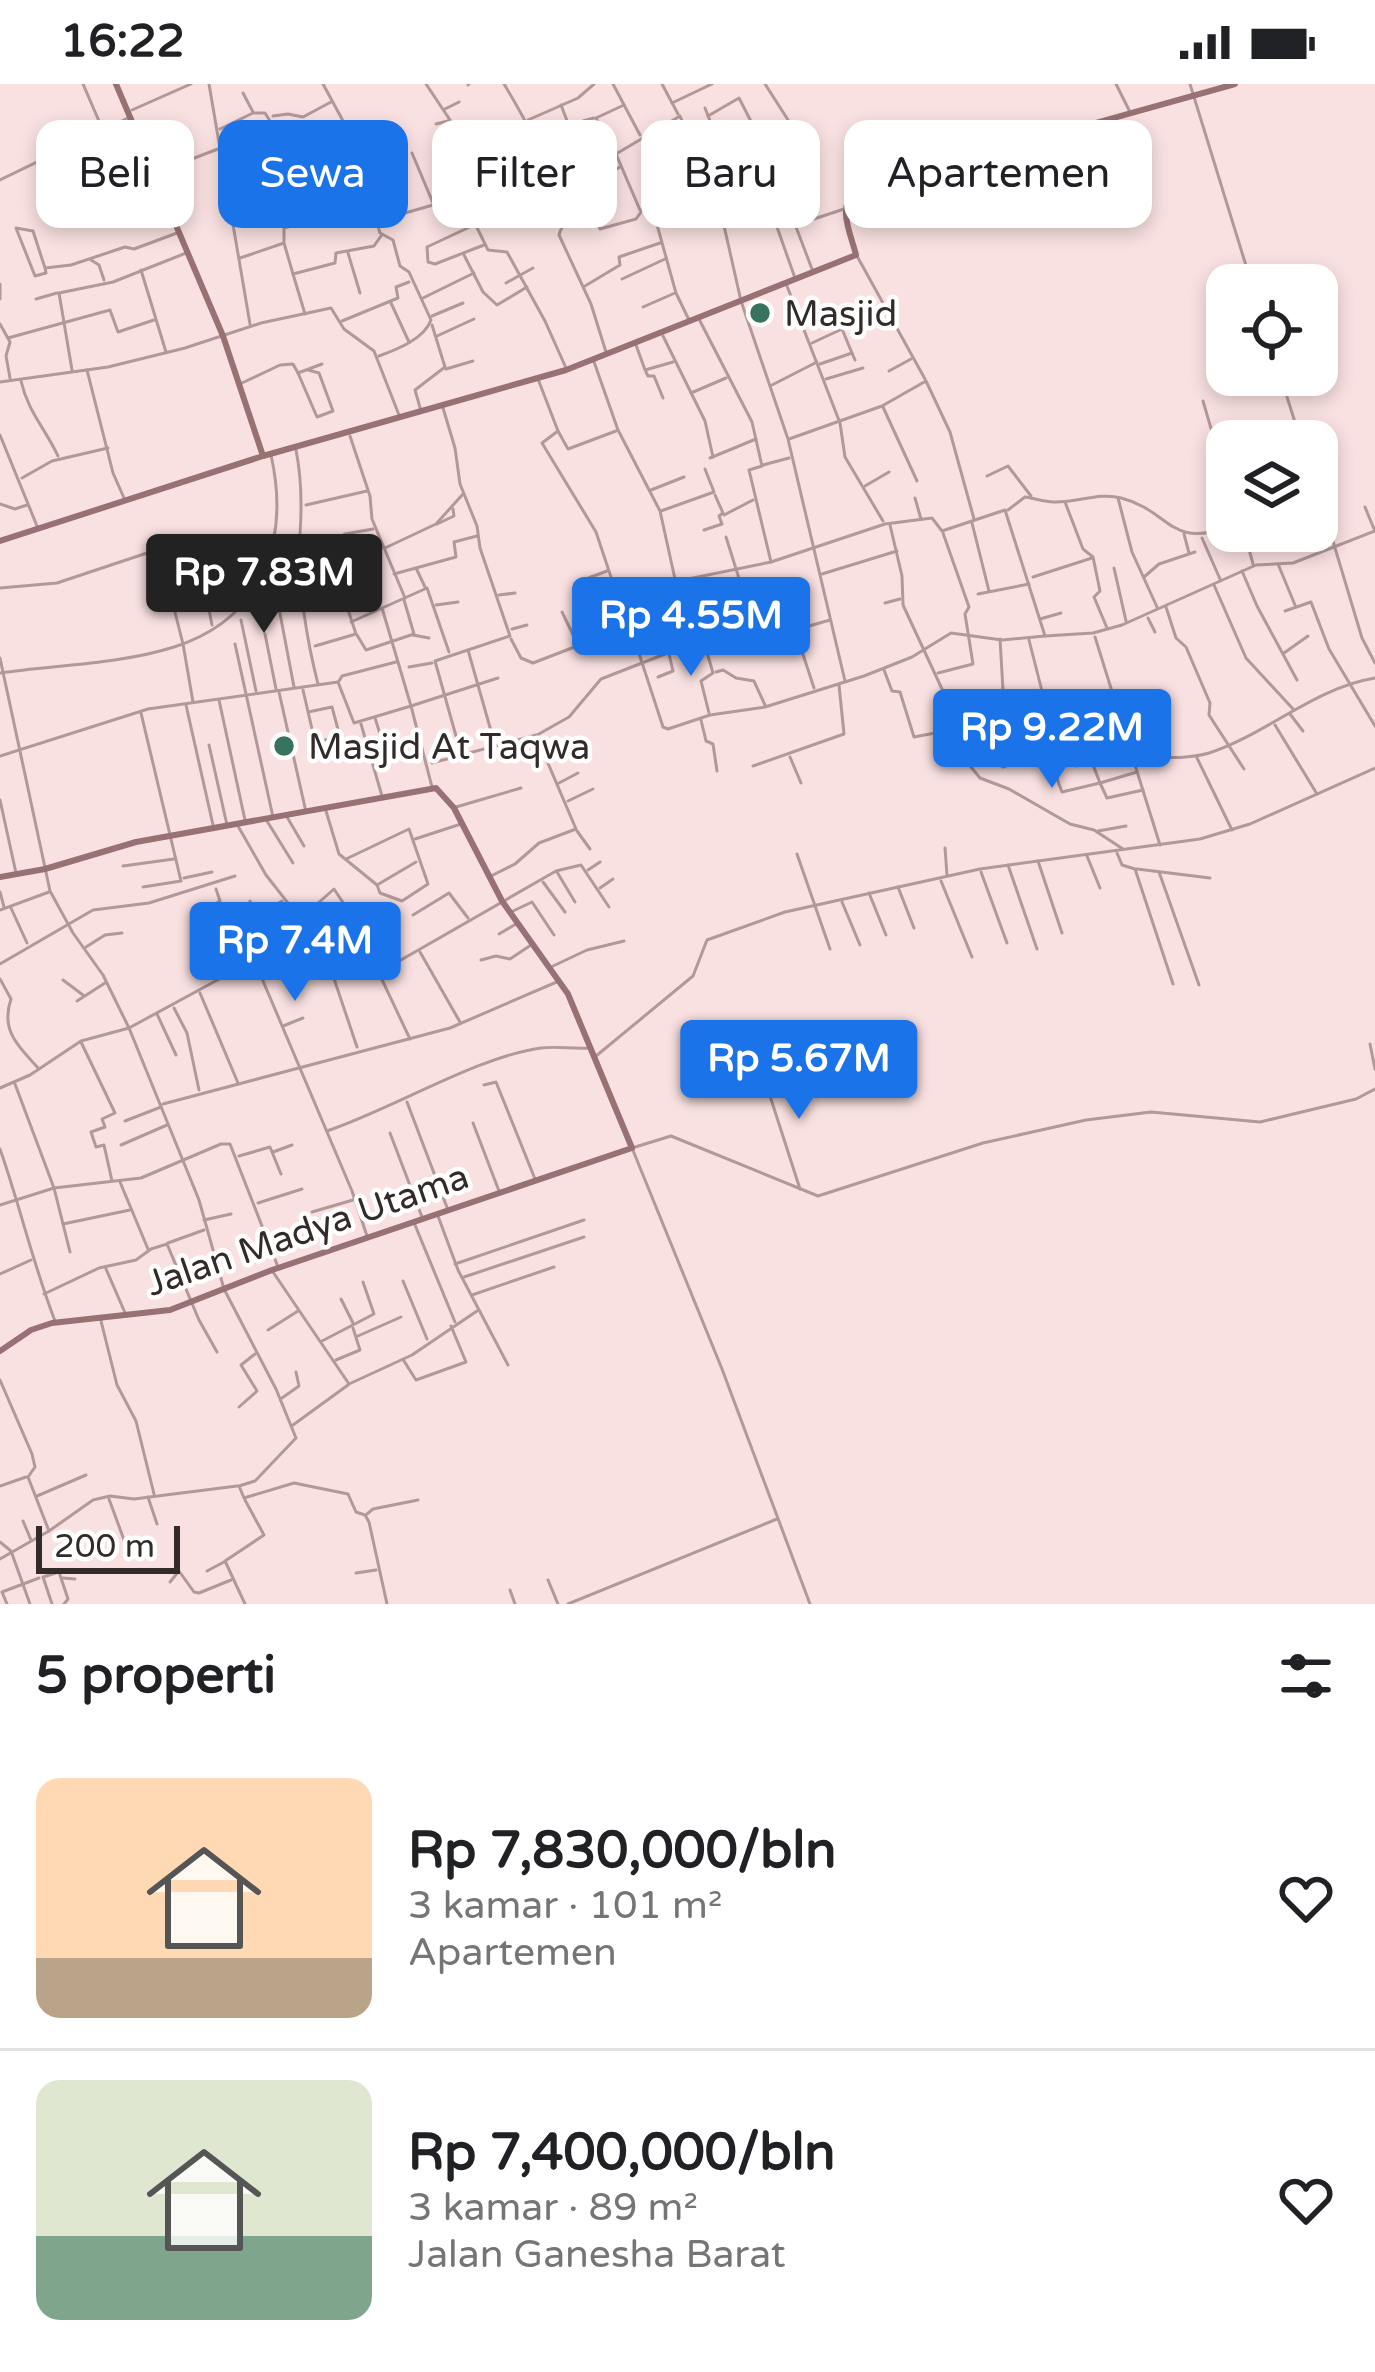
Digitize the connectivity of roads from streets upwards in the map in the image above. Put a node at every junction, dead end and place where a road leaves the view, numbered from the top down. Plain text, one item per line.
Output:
1 (83, 84) edge
2 (116, 84) edge
3 (190, 84) edge
4 (209, 84) edge
5 (323, 84) edge
6 (427, 84) edge
7 (504, 84) edge
8 (594, 84) edge
9 (613, 84) edge
10 (662, 84) edge
11 (712, 84) edge
12 (765, 84) edge
13 (1116, 84) edge
14 (1190, 84) edge
15 (1235, 84) edge
16 (243, 93) dead end
17 (1193, 94) junction
18 (332, 101) junction
19 (459, 102) dead end
20 (672, 103) junction
21 (561, 105) junction
22 (624, 105) junction
23 (705, 108) dead end
24 (443, 110) junction
25 (1130, 112) junction
26 (254, 113) junction
27 (128, 115) junction
28 (680, 116) junction
29 (708, 116) junction
30 (270, 117) junction
31 (596, 118) joint
32 (99, 120) edge
33 (120, 120) edge
34 (130, 120) edge
35 (240, 120) edge
36 (271, 120) edge
37 (339, 120) edge
38 (450, 120) edge
39 (525, 120) edge
40 (534, 120) edge
41 (567, 120) edge
42 (587, 120) edge
43 (673, 120) edge
44 (682, 120) edge
45 (709, 120) edge
46 (750, 120) edge
47 (787, 120) edge
48 (1101, 120) edge
49 (218, 125) edge
50 (641, 136) edge
51 (412, 153) dead end
52 (617, 156) edge
53 (36, 163) edge
54 (622, 166) junction
55 (617, 169) edge
56 (0, 180) edge
57 (410, 201) dead end
58 (432, 203) edge
59 (432, 205) edge
60 (641, 209) edge
61 (414, 211) junction
62 (408, 213) edge
63 (177, 228) edge
64 (234, 228) edge
65 (284, 228) edge
66 (379, 228) edge
67 (466, 228) edge
68 (478, 228) edge
69 (562, 228) edge
70 (658, 228) edge
71 (725, 228) edge
72 (777, 228) edge
73 (797, 228) edge
74 (848, 228) edge
75 (179, 232) junction
76 (381, 234) junction
77 (662, 242) junction
78 (284, 243) junction
79 (485, 244) junction
80 (347, 251) junction
81 (187, 253) junction
82 (463, 254) junction
83 (853, 256) junction
84 (91, 258) junction
85 (666, 258) junction
86 (239, 259) junction
87 (336, 262) junction
88 (620, 264) junction
89 (1246, 264) edge
90 (141, 268) junction
91 (533, 268) dead end
92 (46, 272) junction
93 (338, 272) dead end
94 (475, 273) junction
95 (293, 274) junction
96 (814, 274) junction
97 (520, 275) junction
98 (413, 281) junction
99 (797, 281) junction
100 (506, 283) dead end
101 (0, 284) edge
102 (105, 284) junction
103 (583, 286) junction
104 (787, 286) junction
105 (526, 287) junction
106 (676, 292) junction
107 (59, 293) junction
108 (360, 293) dead end
109 (0, 299) edge
110 (36, 299) dead end
111 (422, 299) junction
112 (390, 301) junction
113 (741, 301) junction
114 (463, 303) dead end
115 (644, 307) dead end
116 (306, 315) junction
117 (474, 319) dead end
118 (154, 320) junction
119 (430, 320) junction
120 (694, 321) junction
121 (62, 322) junction
122 (340, 322) junction
123 (0, 324) edge
124 (250, 326) junction
125 (662, 334) junction
126 (223, 336) junction
127 (436, 337) junction
128 (8, 338) junction
129 (409, 342) junction
130 (636, 344) junction
131 (810, 344) junction
132 (802, 347) dead end
133 (852, 352) junction
134 (167, 353) junction
135 (607, 353) junction
136 (376, 357) junction
137 (912, 358) junction
138 (593, 359) junction
139 (855, 360) dead end
140 (473, 361) dead end
141 (675, 361) junction
142 (818, 363) junction
143 (322, 364) dead end
144 (863, 368) dead end
145 (444, 369) junction
146 (87, 370) junction
147 (308, 370) junction
148 (566, 370) junction
149 (645, 370) junction
150 (889, 371) dead end
151 (72, 372) junction
152 (298, 373) junction
153 (727, 377) junction
154 (20, 379) junction
155 (538, 379) junction
156 (825, 379) junction
157 (10, 380) junction
158 (926, 381) junction
159 (0, 382) edge
160 (240, 384) junction
161 (770, 386) junction
162 (689, 394) junction
163 (663, 398) dead end
164 (1203, 401) dead end
165 (882, 406) junction
166 (443, 408) junction
167 (422, 413) junction
168 (400, 418) junction
169 (1208, 420) edge
170 (840, 423) junction
171 (618, 430) junction
172 (558, 431) junction
173 (349, 434) junction
174 (0, 435) edge
175 (756, 439) junction
176 (788, 440) junction
177 (108, 448) junction
178 (296, 448) junction
179 (267, 456) junction
180 (791, 457) junction
181 (59, 459) junction
182 (762, 466) junction
183 (705, 469) dead end
184 (889, 472) dead end
185 (987, 476) dead end
186 (684, 477) dead end
187 (21, 479) junction
188 (917, 481) dead end
189 (863, 487) junction
190 (368, 490) junction
191 (650, 491) junction
192 (714, 492) junction
193 (464, 494) junction
194 (1117, 497) junction
195 (915, 498) dead end
196 (1031, 498) junction
197 (125, 500) junction
198 (755, 501) junction
199 (1065, 501) junction
200 (0, 504) edge
201 (28, 505) junction
202 (304, 506) junction
203 (1365, 508) dead end
204 (660, 511) junction
205 (1006, 511) junction
206 (723, 513) junction
207 (922, 520) junction
208 (973, 521) junction
209 (888, 524) junction
210 (38, 528) junction
211 (375, 528) junction
212 (704, 530) dead end
213 (942, 531) junction
214 (1374, 531) edge
215 (1184, 534) junction
216 (1206, 535) edge
217 (478, 536) junction
218 (1202, 536) junction
219 (726, 537) dead end
220 (0, 541) edge
221 (1375, 541) edge
222 (1338, 544) edge
223 (327, 546) junction
224 (383, 548) junction
225 (815, 549) junction
226 (302, 551) junction
227 (897, 551) junction
228 (1249, 552) edge
229 (1319, 552) edge
230 (1337, 552) edge
231 (1094, 557) junction
232 (771, 562) junction
233 (1278, 564) junction
234 (1253, 566) junction
235 (416, 567) junction
236 (333, 568) junction
237 (1114, 568) dead end
238 (735, 569) junction
239 (264, 570) junction
240 (609, 571) junction
241 (1242, 571) junction
242 (225, 572) dead end
243 (394, 574) junction
244 (820, 575) junction
245 (1143, 577) junction
246 (583, 580) dead end
247 (675, 580) junction
248 (1030, 580) junction
249 (1220, 580) junction
250 (1214, 583) junction
251 (0, 588) edge
252 (196, 588) dead end
253 (425, 589) junction
254 (629, 591) junction
255 (989, 591) junction
256 (515, 593) dead end
257 (978, 594) dead end
258 (498, 595) junction
259 (361, 597) dead end
260 (404, 598) junction
261 (901, 598) junction
262 (458, 602) dead end
263 (344, 604) junction
264 (885, 604) dead end
265 (435, 606) junction
266 (1165, 606) junction
267 (1296, 607) junction
268 (382, 608) junction
269 (1158, 609) junction
270 (1285, 611) dead end
271 (233, 612) junction
272 (562, 612) dead end
273 (1061, 614) dead end
274 (1147, 614) junction
275 (1040, 619) junction
276 (241, 620) dead end
277 (832, 620) junction
278 (351, 622) junction
279 (1126, 623) junction
280 (527, 626) dead end
281 (212, 627) junction
282 (1108, 629) junction
283 (632, 630) junction
284 (1155, 632) dead end
285 (509, 633) junction
286 (1094, 633) junction
287 (265, 634) dead end
288 (356, 634) junction
289 (970, 634) junction
290 (412, 635) junction
291 (1045, 636) junction
292 (1307, 636) dead end
293 (598, 637) junction
294 (429, 638) dead end
295 (1028, 638) junction
296 (703, 639) junction
297 (796, 640) junction
298 (1000, 640) junction
299 (785, 643) dead end
300 (183, 644) junction
301 (235, 644) dead end
302 (392, 644) junction
303 (578, 645) junction
304 (312, 647) junction
305 (468, 648) junction
306 (923, 651) junction
307 (669, 652) junction
308 (606, 653) dead end
309 (449, 654) junction
310 (1284, 656) junction
311 (0, 658) edge
312 (398, 662) junction
313 (434, 662) junction
314 (640, 662) junction
315 (1375, 664) edge
316 (409, 667) dead end
317 (883, 669) junction
318 (2, 673) edge
319 (713, 673) junction
320 (934, 674) junction
321 (658, 677) dead end
322 (498, 678) dead end
323 (1375, 678) edge
324 (1297, 680) dead end
325 (842, 682) junction
326 (1348, 682) junction
327 (339, 683) junction
328 (318, 684) junction
329 (477, 685) junction
330 (294, 687) junction
331 (302, 687) junction
332 (278, 690) junction
333 (815, 690) junction
334 (257, 693) junction
335 (247, 694) junction
336 (444, 694) junction
337 (962, 697) dead end
338 (219, 699) junction
339 (189, 703) junction
340 (411, 706) junction
341 (765, 707) junction
342 (1007, 710) dead end
343 (141, 711) junction
344 (1292, 711) junction
345 (308, 712) junction
346 (710, 715) junction
347 (375, 718) junction
348 (700, 718) junction
349 (361, 722) junction
350 (1274, 723) junction
351 (1375, 726) edge
352 (953, 730) junction
353 (1303, 731) dead end
354 (536, 735) junction
355 (456, 736) dead end
356 (382, 740) dead end
357 (1018, 740) dead end
358 (960, 744) junction
359 (1085, 744) dead end
360 (209, 745) dead end
361 (1229, 745) junction
362 (495, 746) junction
363 (21, 750) junction
364 (788, 753) junction
365 (0, 756) edge
366 (1196, 756) junction
367 (1132, 757) junction
368 (992, 760) junction
369 (429, 763) junction
370 (1092, 763) junction
371 (753, 766) dead end
372 (1076, 766) dead end
373 (1375, 768) edge
374 (1244, 769) dead end
375 (717, 771) dead end
376 (1137, 772) junction
377 (578, 773) dead end
378 (1100, 782) junction
379 (800, 783) dead end
380 (558, 784) junction
381 (432, 787) junction
382 (521, 788) dead end
383 (593, 788) dead end
384 (1143, 790) junction
385 (1318, 795) junction
386 (382, 798) junction
387 (0, 800) edge
388 (566, 802) junction
389 (454, 808) junction
390 (325, 810) junction
391 (306, 813) junction
392 (287, 818) junction
393 (270, 820) junction
394 (461, 824) junction
395 (241, 825) junction
396 (1126, 826) dead end
397 (227, 827) junction
398 (214, 829) junction
399 (576, 829) junction
400 (1232, 830) junction
401 (1097, 832) junction
402 (170, 837) junction
403 (413, 840) junction
404 (304, 846) dead end
405 (1160, 847) junction
406 (946, 848) dead end
407 (590, 849) dead end
408 (1125, 850) junction
409 (1117, 851) junction
410 (797, 854) dead end
411 (1086, 854) junction
412 (176, 859) junction
413 (346, 859) junction
414 (1037, 860) junction
415 (419, 861) junction
416 (600, 862) dead end
417 (292, 863) dead end
418 (1008, 864) junction
419 (123, 866) dead end
420 (45, 869) junction
421 (980, 869) junction
422 (1135, 869) junction
423 (556, 871) junction
424 (586, 871) junction
425 (212, 872) dead end
426 (1159, 872) junction
427 (16, 874) junction
428 (235, 876) dead end
429 (0, 877) edge
430 (489, 877) junction
431 (947, 877) junction
432 (181, 878) junction
433 (940, 878) junction
434 (1210, 878) dead end
435 (613, 879) dead end
436 (542, 880) junction
437 (215, 885) junction
438 (377, 885) junction
439 (898, 886) junction
440 (143, 887) dead end
441 (1100, 888) dead end
442 (598, 889) junction
443 (50, 891) junction
444 (0, 892) edge
445 (869, 893) junction
446 (841, 899) junction
447 (284, 900) junction
448 (250, 901) dead end
449 (502, 901) junction
450 (575, 902) dead end
451 (815, 905) junction
452 (212, 906) dead end
453 (609, 907) dead end
454 (5, 908) edge
455 (565, 912) dead end
456 (510, 913) junction
457 (413, 915) dead end
458 (301, 916) junction
459 (470, 920) junction
460 (199, 922) dead end
461 (67, 923) junction
462 (517, 923) junction
463 (914, 928) dead end
464 (122, 933) dead end
465 (1062, 933) dead end
466 (499, 934) dead end
467 (886, 934) dead end
468 (554, 935) dead end
469 (624, 941) dead end
470 (532, 944) junction
471 (1007, 944) dead end
472 (29, 945) junction
473 (860, 945) dead end
474 (84, 948) junction
475 (1037, 949) dead end
476 (419, 950) junction
477 (830, 950) dead end
478 (971, 957) dead end
479 (254, 959) junction
480 (481, 960) dead end
481 (0, 964) edge
482 (550, 968) junction
483 (232, 972) junction
484 (378, 973) junction
485 (0, 979) edge
486 (63, 980) dead end
487 (559, 981) junction
488 (107, 982) junction
489 (1173, 984) dead end
490 (1199, 985) dead end
491 (199, 991) junction
492 (84, 996) junction
493 (76, 1001) dead end
494 (173, 1006) junction
495 (158, 1014) junction
496 (303, 1018) dead end
497 (461, 1023) junction
498 (283, 1026) junction
499 (129, 1028) junction
500 (410, 1039) junction
501 (81, 1041) junction
502 (1370, 1044) dead end
503 (591, 1048) junction
504 (358, 1050) junction
505 (176, 1055) dead end
506 (595, 1058) junction
507 (760, 1065) dead end
508 (297, 1066) junction
509 (39, 1069) junction
510 (1375, 1070) edge
511 (14, 1082) junction
512 (238, 1083) junction
513 (484, 1084) dead end
514 (0, 1088) edge
515 (1375, 1089) edge
516 (200, 1091) junction
517 (407, 1104) junction
518 (162, 1106) junction
519 (124, 1120) dead end
520 (472, 1123) dead end
521 (169, 1124) junction
522 (326, 1132) junction
523 (390, 1133) dead end
524 (121, 1145) dead end
525 (292, 1145) dead end
526 (632, 1148) junction
527 (0, 1149) edge
528 (273, 1152) junction
529 (237, 1157) junction
530 (184, 1162) junction
531 (281, 1174) dead end
532 (536, 1180) junction
533 (112, 1182) junction
534 (120, 1182) junction
535 (55, 1188) junction
536 (302, 1190) dead end
537 (801, 1191) junction
538 (500, 1192) junction
539 (0, 1197) edge
540 (354, 1199) junction
541 (18, 1200) junction
542 (1, 1204) edge
543 (254, 1204) junction
544 (131, 1209) junction
545 (448, 1210) junction
546 (312, 1212) dead end
547 (232, 1214) dead end
548 (438, 1214) junction
549 (423, 1218) junction
550 (204, 1220) junction
551 (584, 1220) dead end
552 (413, 1222) junction
553 (63, 1224) junction
554 (206, 1229) junction
555 (367, 1237) junction
556 (584, 1237) dead end
557 (167, 1244) junction
558 (148, 1250) junction
559 (70, 1252) dead end
560 (32, 1260) junction
561 (455, 1264) junction
562 (554, 1267) dead end
563 (105, 1268) junction
564 (275, 1269) junction
565 (0, 1274) edge
566 (462, 1278) junction
567 (403, 1281) dead end
568 (363, 1282) dead end
569 (224, 1289) junction
570 (44, 1294) junction
571 (470, 1295) junction
572 (341, 1299) dead end
573 (192, 1302) junction
574 (300, 1310) junction
575 (477, 1311) junction
576 (125, 1315) junction
577 (100, 1316) junction
578 (400, 1317) dead end
579 (56, 1323) junction
580 (353, 1325) junction
581 (453, 1325) junction
582 (268, 1330) dead end
583 (356, 1336) junction
584 (428, 1341) junction
585 (321, 1342) junction
586 (0, 1352) edge
587 (217, 1352) dead end
588 (257, 1354) junction
589 (403, 1360) junction
590 (334, 1361) junction
591 (508, 1365) dead end
592 (296, 1372) dead end
593 (0, 1381) edge
594 (349, 1384) junction
595 (280, 1399) junction
596 (238, 1407) dead end
597 (292, 1426) junction
598 (86, 1474) dead end
599 (28, 1477) junction
600 (0, 1486) edge
601 (241, 1491) junction
602 (108, 1496) junction
603 (151, 1496) junction
604 (36, 1497) junction
605 (418, 1500) dead end
606 (365, 1515) junction
607 (778, 1519) junction
608 (22, 1521) dead end
609 (157, 1524) dead end
610 (49, 1532) junction
611 (32, 1540) junction
612 (0, 1542) edge
613 (11, 1551) junction
614 (0, 1559) edge
615 (131, 1559) dead end
616 (225, 1561) junction
617 (377, 1569) junction
618 (207, 1571) dead end
619 (356, 1573) dead end
620 (43, 1577) junction
621 (61, 1578) junction
622 (75, 1579) dead end
623 (233, 1580) junction
624 (548, 1580) dead end
625 (170, 1582) dead end
626 (22, 1583) junction
627 (510, 1590) dead end
628 (1, 1592) edge
629 (7, 1604) edge
630 (30, 1604) edge
631 (52, 1604) edge
632 (64, 1604) edge
633 (245, 1604) edge
634 (387, 1604) edge
635 (515, 1604) edge
636 (557, 1604) edge
637 (568, 1604) edge
638 (810, 1604) edge

1 - 32 street
2 - 27 street
3 - 27 street
4 - 49 street
5 - 18 street
6 - 24 street
7 - 39 street
8 - 21 street
9 - 22 street
10 - 20 street
11 - 20 street
12 - 47 street
13 - 25 street
14 - 17 street
15 - 17 street
16 - 26 street
17 - 25 street
17 - 89 street
18 - 30 street
18 - 37 street
19 - 24 street
20 - 28 street
21 - 40 street
21 - 41 street
22 - 31 street
22 - 50 street
23 - 29 street
24 - 38 street
25 - 48 street
26 - 30 street
26 - 35 street
27 - 33 street
27 - 34 street
28 - 43 street
28 - 44 street
29 - 45 street
29 - 46 street
30 - 36 street
31 - 42 street
51 - 58 street
52 - 54 street
53 - 56 street
54 - 55 street
54 - 60 street
57 - 61 street
59 - 61 street
61 - 62 street
63 - 75 street
64 - 86 street
65 - 78 street
66 - 76 street
67 - 82 street
68 - 79 street
69 - 103 street
70 - 77 street
71 - 113 street
72 - 99 street
73 - 96 street
74 - 83 street
75 - 81 street
75 - 84 street
76 - 80 street
76 - 98 street
77 - 85 street
77 - 88 street
78 - 86 street
78 - 95 street
79 - 82 street
79 - 97 street
80 - 87 street
80 - 108 street
81 - 90 street
81 - 126 street
82 - 94 street
83 - 96 street
83 - 137 street
84 - 92 street
84 - 102 street
85 - 88 street
85 - 106 street
86 - 124 street
87 - 93 street
87 - 95 street
88 - 103 street
90 - 102 street
90 - 118 street
91 - 97 street
92 - 92 street
94 - 105 street
94 - 111 street
95 - 116 street
96 - 99 street
97 - 100 street
97 - 105 street
98 - 111 street
98 - 112 street
99 - 104 street
101 - 109 street
102 - 107 street
103 - 135 street
104 - 113 street
104 - 131 street
105 - 148 street
106 - 115 street
106 - 120 street
107 - 110 street
107 - 121 street
111 - 119 street
112 - 122 street
112 - 129 street
113 - 120 street
113 - 161 street
114 - 119 street
116 - 122 street
116 - 124 street
117 - 127 street
118 - 121 street
118 - 134 street
119 - 127 street
119 - 129 street
120 - 125 street
120 - 153 street
121 - 128 street
121 - 151 street
122 - 136 street
123 - 128 street
124 - 126 street
125 - 130 street
125 - 141 street
126 - 134 street
126 - 160 street
127 - 145 street
128 - 157 street
129 - 136 street
130 - 135 street
130 - 149 street
131 - 132 street
131 - 133 street
131 - 142 street
133 - 139 street
133 - 142 street
134 - 146 street
135 - 138 street
136 - 168 street
137 - 150 street
137 - 158 street
138 - 148 street
138 - 171 street
140 - 145 street
141 - 149 street
141 - 162 street
142 - 156 street
142 - 161 street
143 - 147 street
144 - 156 street
145 - 167 street
146 - 151 street
146 - 177 street
147 - 152 street
147 - 152 street
148 - 155 street
149 - 163 street
151 - 154 street
152 - 160 street
153 - 162 street
153 - 175 street
154 - 157 street
154 - 181 street
155 - 166 street
155 - 172 street
156 - 170 street
157 - 159 street
158 - 165 street
158 - 208 street
160 - 179 street
161 - 176 street
162 - 175 street
164 - 169 street
165 - 170 street
165 - 188 street
166 - 167 street
166 - 193 street
167 - 168 street
168 - 173 street
170 - 176 street
170 - 189 street
171 - 172 street
171 - 191 street
172 - 240 street
173 - 178 street
173 - 190 street
174 - 187 street
175 - 182 street
176 - 180 street
177 - 181 street
177 - 197 street
178 - 179 street
178 - 202 street
179 - 197 street
179 - 239 street
180 - 182 street
180 - 225 street
181 - 187 street
182 - 198 street
183 - 192 street
184 - 189 street
185 - 196 street
186 - 191 street
187 - 201 street
189 - 209 street
190 - 202 street
190 - 211 street
191 - 204 street
192 - 204 street
192 - 206 street
193 - 217 street
193 - 224 street
194 - 199 street
194 - 215 street
194 - 245 street
195 - 207 street
196 - 199 street
196 - 205 street
197 - 210 street
198 - 206 street
198 - 232 street
199 - 231 street
200 - 201 street
201 - 210 street
202 - 226 street
203 - 214 street
204 - 247 street
205 - 208 street
205 - 248 street
206 - 212 street
207 - 209 street
207 - 213 street
208 - 213 street
208 - 255 street
209 - 225 street
209 - 227 street
210 - 220 street
211 - 223 street
211 - 224 street
213 - 289 street
214 - 221 street
214 - 222 street
215 - 218 street
215 - 245 street
216 - 218 street
217 - 235 street
217 - 258 street
218 - 249 street
219 - 238 street
223 - 226 street
223 - 236 street
224 - 236 street
224 - 243 street
225 - 232 street
225 - 244 street
226 - 304 street
227 - 244 street
227 - 261 street
228 - 234 street
229 - 233 street
230 - 315 street
231 - 248 street
231 - 282 street
232 - 238 street
233 - 234 street
233 - 267 street
234 - 241 street
235 - 243 street
235 - 253 street
236 - 263 street
237 - 279 street
238 - 247 street
238 - 296 street
239 - 271 street
239 - 330 street
240 - 246 street
240 - 254 street
241 - 249 street
241 - 310 street
242 - 271 street
243 - 260 street
244 - 277 street
245 - 269 street
247 - 254 street
247 - 296 street
248 - 255 street
248 - 275 street
249 - 250 street
250 - 266 street
250 - 344 street
251 - 300 street
252 - 281 street
253 - 260 street
253 - 265 street
254 - 283 street
255 - 257 street
256 - 258 street
258 - 285 street
259 - 263 street
260 - 268 street
260 - 290 street
261 - 264 street
261 - 306 street
262 - 265 street
263 - 278 street
265 - 309 street
266 - 269 street
266 - 361 street
267 - 270 street
267 - 326 street
268 - 278 street
268 - 302 street
269 - 274 street
271 - 281 street
272 - 303 street
273 - 275 street
274 - 279 street
274 - 284 street
275 - 291 street
276 - 334 street
277 - 297 street
277 - 325 street
278 - 288 street
279 - 282 street
280 - 285 street
281 - 300 street
282 - 286 street
283 - 293 street
283 - 314 street
285 - 303 street
285 - 305 street
286 - 291 street
286 - 367 street
287 - 332 street
288 - 302 street
288 - 304 street
289 - 298 street
289 - 306 street
289 - 320 street
290 - 294 street
290 - 302 street
291 - 295 street
292 - 310 street
293 - 303 street
293 - 308 street
295 - 298 street
295 - 342 street
296 - 307 street
296 - 319 street
297 - 299 street
297 - 333 street
298 - 337 street
300 - 318 street
300 - 339 street
301 - 335 street
302 - 312 street
304 - 328 street
305 - 309 street
305 - 329 street
306 - 317 street
306 - 320 street
307 - 314 street
307 - 321 street
309 - 313 street
310 - 324 street
311 - 318 street
312 - 327 street
312 - 340 street
313 - 316 street
313 - 336 street
314 - 348 street
314 - 354 street
317 - 325 street
317 - 352 street
318 - 363 street
319 - 341 street
319 - 346 street
320 - 352 street
322 - 329 street
323 - 326 street
325 - 333 street
325 - 364 street
326 - 344 street
326 - 351 street
327 - 328 street
327 - 349 street
328 - 331 street
329 - 336 street
329 - 362 street
330 - 331 street
330 - 332 street
331 - 345 street
332 - 334 street
332 - 391 street
333 - 341 street
334 - 335 street
335 - 338 street
335 - 393 street
336 - 340 street
336 - 355 street
338 - 339 street
338 - 395 street
339 - 343 street
339 - 398 street
340 - 347 street
340 - 369 street
341 - 346 street
343 - 363 street
343 - 402 street
344 - 350 street
344 - 353 street
345 - 345 street
346 - 348 street
347 - 349 street
347 - 356 street
348 - 375 street
349 - 386 street
350 - 361 street
350 - 385 street
352 - 358 street
354 - 362 street
354 - 380 street
357 - 368 street
358 - 368 street
358 - 401 street
359 - 370 street
360 - 397 street
361 - 366 street
361 - 374 street
362 - 369 street
363 - 365 street
363 - 420 street
364 - 371 street
364 - 379 street
366 - 367 street
366 - 400 street
367 - 376 street
368 - 378 street
369 - 381 street
370 - 372 street
370 - 378 street
373 - 385 street
376 - 378 street
376 - 384 street
377 - 380 street
378 - 384 street
380 - 388 street
381 - 386 street
381 - 389 street
382 - 389 street
383 - 388 street
384 - 405 street
385 - 400 street
386 - 390 street
387 - 427 street
388 - 399 street
389 - 394 street
390 - 391 street
390 - 413 street
391 - 392 street
392 - 393 street
392 - 404 street
393 - 395 street
393 - 417 street
394 - 403 street
394 - 430 street
395 - 397 street
395 - 447 street
396 - 401 street
397 - 398 street
398 - 402 street
399 - 407 street
399 - 430 street
400 - 405 street
401 - 408 street
402 - 412 street
402 - 420 street
403 - 413 street
403 - 415 street
405 - 408 street
406 - 431 street
408 - 409 street
409 - 411 street
409 - 422 street
410 - 451 street
411 - 414 street
411 - 441 street
412 - 419 street
412 - 432 street
413 - 438 street
414 - 418 street
414 - 465 street
415 - 438 street
415 - 438 street
416 - 424 street
418 - 421 street
418 - 475 street
420 - 427 street
420 - 443 street
421 - 431 street
421 - 471 street
422 - 426 street
422 - 489 street
423 - 424 street
423 - 436 street
423 - 450 street
424 - 442 street
425 - 432 street
426 - 434 street
426 - 490 street
427 - 429 street
428 - 437 street
430 - 449 street
431 - 433 street
432 - 440 street
433 - 439 street
433 - 478 street
435 - 442 street
436 - 449 street
436 - 455 street
437 - 452 street
437 - 461 street
439 - 445 street
439 - 463 street
442 - 453 street
443 - 454 street
443 - 461 street
444 - 454 street
445 - 446 street
445 - 467 street
446 - 451 street
446 - 473 street
447 - 448 street
447 - 458 street
449 - 456 street
449 - 459 street
451 - 477 street
451 - 506 street
454 - 472 street
456 - 462 street
456 - 468 street
457 - 459 street
458 - 479 street
458 - 484 street
458 - 504 street
459 - 476 street
460 - 483 street
461 - 472 street
461 - 474 street
462 - 466 street
462 - 470 street
464 - 474 street
469 - 482 street
470 - 480 street
470 - 482 street
472 - 481 street
474 - 488 street
476 - 484 street
476 - 497 street
479 - 483 street
479 - 498 street
482 - 487 street
483 - 491 street
484 - 500 street
485 - 509 street
486 - 492 street
487 - 497 street
487 - 503 street
488 - 492 street
488 - 499 street
491 - 494 street
491 - 512 street
492 - 493 street
494 - 495 street
494 - 516 street
495 - 499 street
495 - 505 street
496 - 498 street
497 - 500 street
498 - 508 street
499 - 501 street
499 - 518 street
500 - 504 street
501 - 509 street
501 - 533 street
502 - 510 street
503 - 506 street
503 - 517 street
504 - 508 street
506 - 526 street
507 - 537 street
508 - 512 street
508 - 522 street
509 - 511 street
511 - 514 street
511 - 535 street
512 - 516 street
513 - 532 street
515 - 537 street
516 - 518 street
517 - 522 street
517 - 545 street
518 - 519 street
518 - 521 street
520 - 538 street
521 - 524 street
521 - 530 street
522 - 540 street
523 - 549 street
525 - 528 street
526 - 532 street, Jalan Madya Utama
526 - 537 street
526 - 607 street
527 - 541 street
528 - 529 street
528 - 531 street
529 - 530 street
529 - 543 street
530 - 534 street
530 - 550 street
532 - 538 street, Jalan Madya Utama
533 - 534 street
533 - 535 street
534 - 544 street
535 - 541 street
535 - 553 street
536 - 543 street
538 - 545 street, Jalan Madya Utama
539 - 542 street
540 - 546 street
540 - 555 street
541 - 542 street
541 - 560 street
543 - 564 street
544 - 553 street
544 - 558 street
545 - 548 street, Jalan Madya Utama
547 - 550 street
548 - 549 street, Jalan Madya Utama
548 - 561 street
549 - 552 street, Jalan Madya Utama
550 - 554 street
551 - 561 street
552 - 555 street, Jalan Madya Utama
552 - 581 street
553 - 559 street
554 - 557 street
554 - 569 street
555 - 564 street, Jalan Madya Utama
556 - 566 street
557 - 558 street
557 - 573 street
558 - 563 street
560 - 565 street
560 - 570 street
561 - 566 street
562 - 571 street
563 - 570 street
563 - 576 street
564 - 569 street, Jalan Madya Utama
564 - 574 street
566 - 571 street
567 - 584 street
568 - 580 street
569 - 573 street, Jalan Madya Utama
569 - 588 street
570 - 579 street
571 - 575 street
572 - 580 street
573 - 576 street, Jalan Madya Utama
573 - 587 street
574 - 582 street
574 - 585 street
575 - 581 street
575 - 591 street
576 - 577 street, Jalan Madya Utama
577 - 579 street, Jalan Madya Utama
577 - 603 street
578 - 583 street
579 - 586 street, Jalan Madya Utama
580 - 583 street
580 - 585 street
581 - 584 street
581 - 589 street
583 - 590 street
584 - 589 street
585 - 590 street
588 - 595 street
588 - 596 street
589 - 594 street
590 - 594 street
592 - 595 street
593 - 599 street
594 - 597 street
595 - 597 street
597 - 601 street
598 - 604 street
599 - 600 street
599 - 604 street
601 - 603 street
601 - 606 street
601 - 616 street
602 - 603 street
602 - 610 street
602 - 615 street
603 - 609 street
604 - 610 street
605 - 606 street
606 - 617 street
607 - 637 street
607 - 638 street
608 - 611 street
610 - 611 street
611 - 613 street
612 - 613 street
613 - 614 street
613 - 626 street
616 - 618 street
616 - 623 street
617 - 619 street
617 - 634 street
620 - 621 street
620 - 626 street
620 - 631 street
621 - 622 street
621 - 632 street
623 - 625 street
623 - 633 street
624 - 636 street
626 - 628 street
626 - 630 street
627 - 635 street
628 - 629 street

